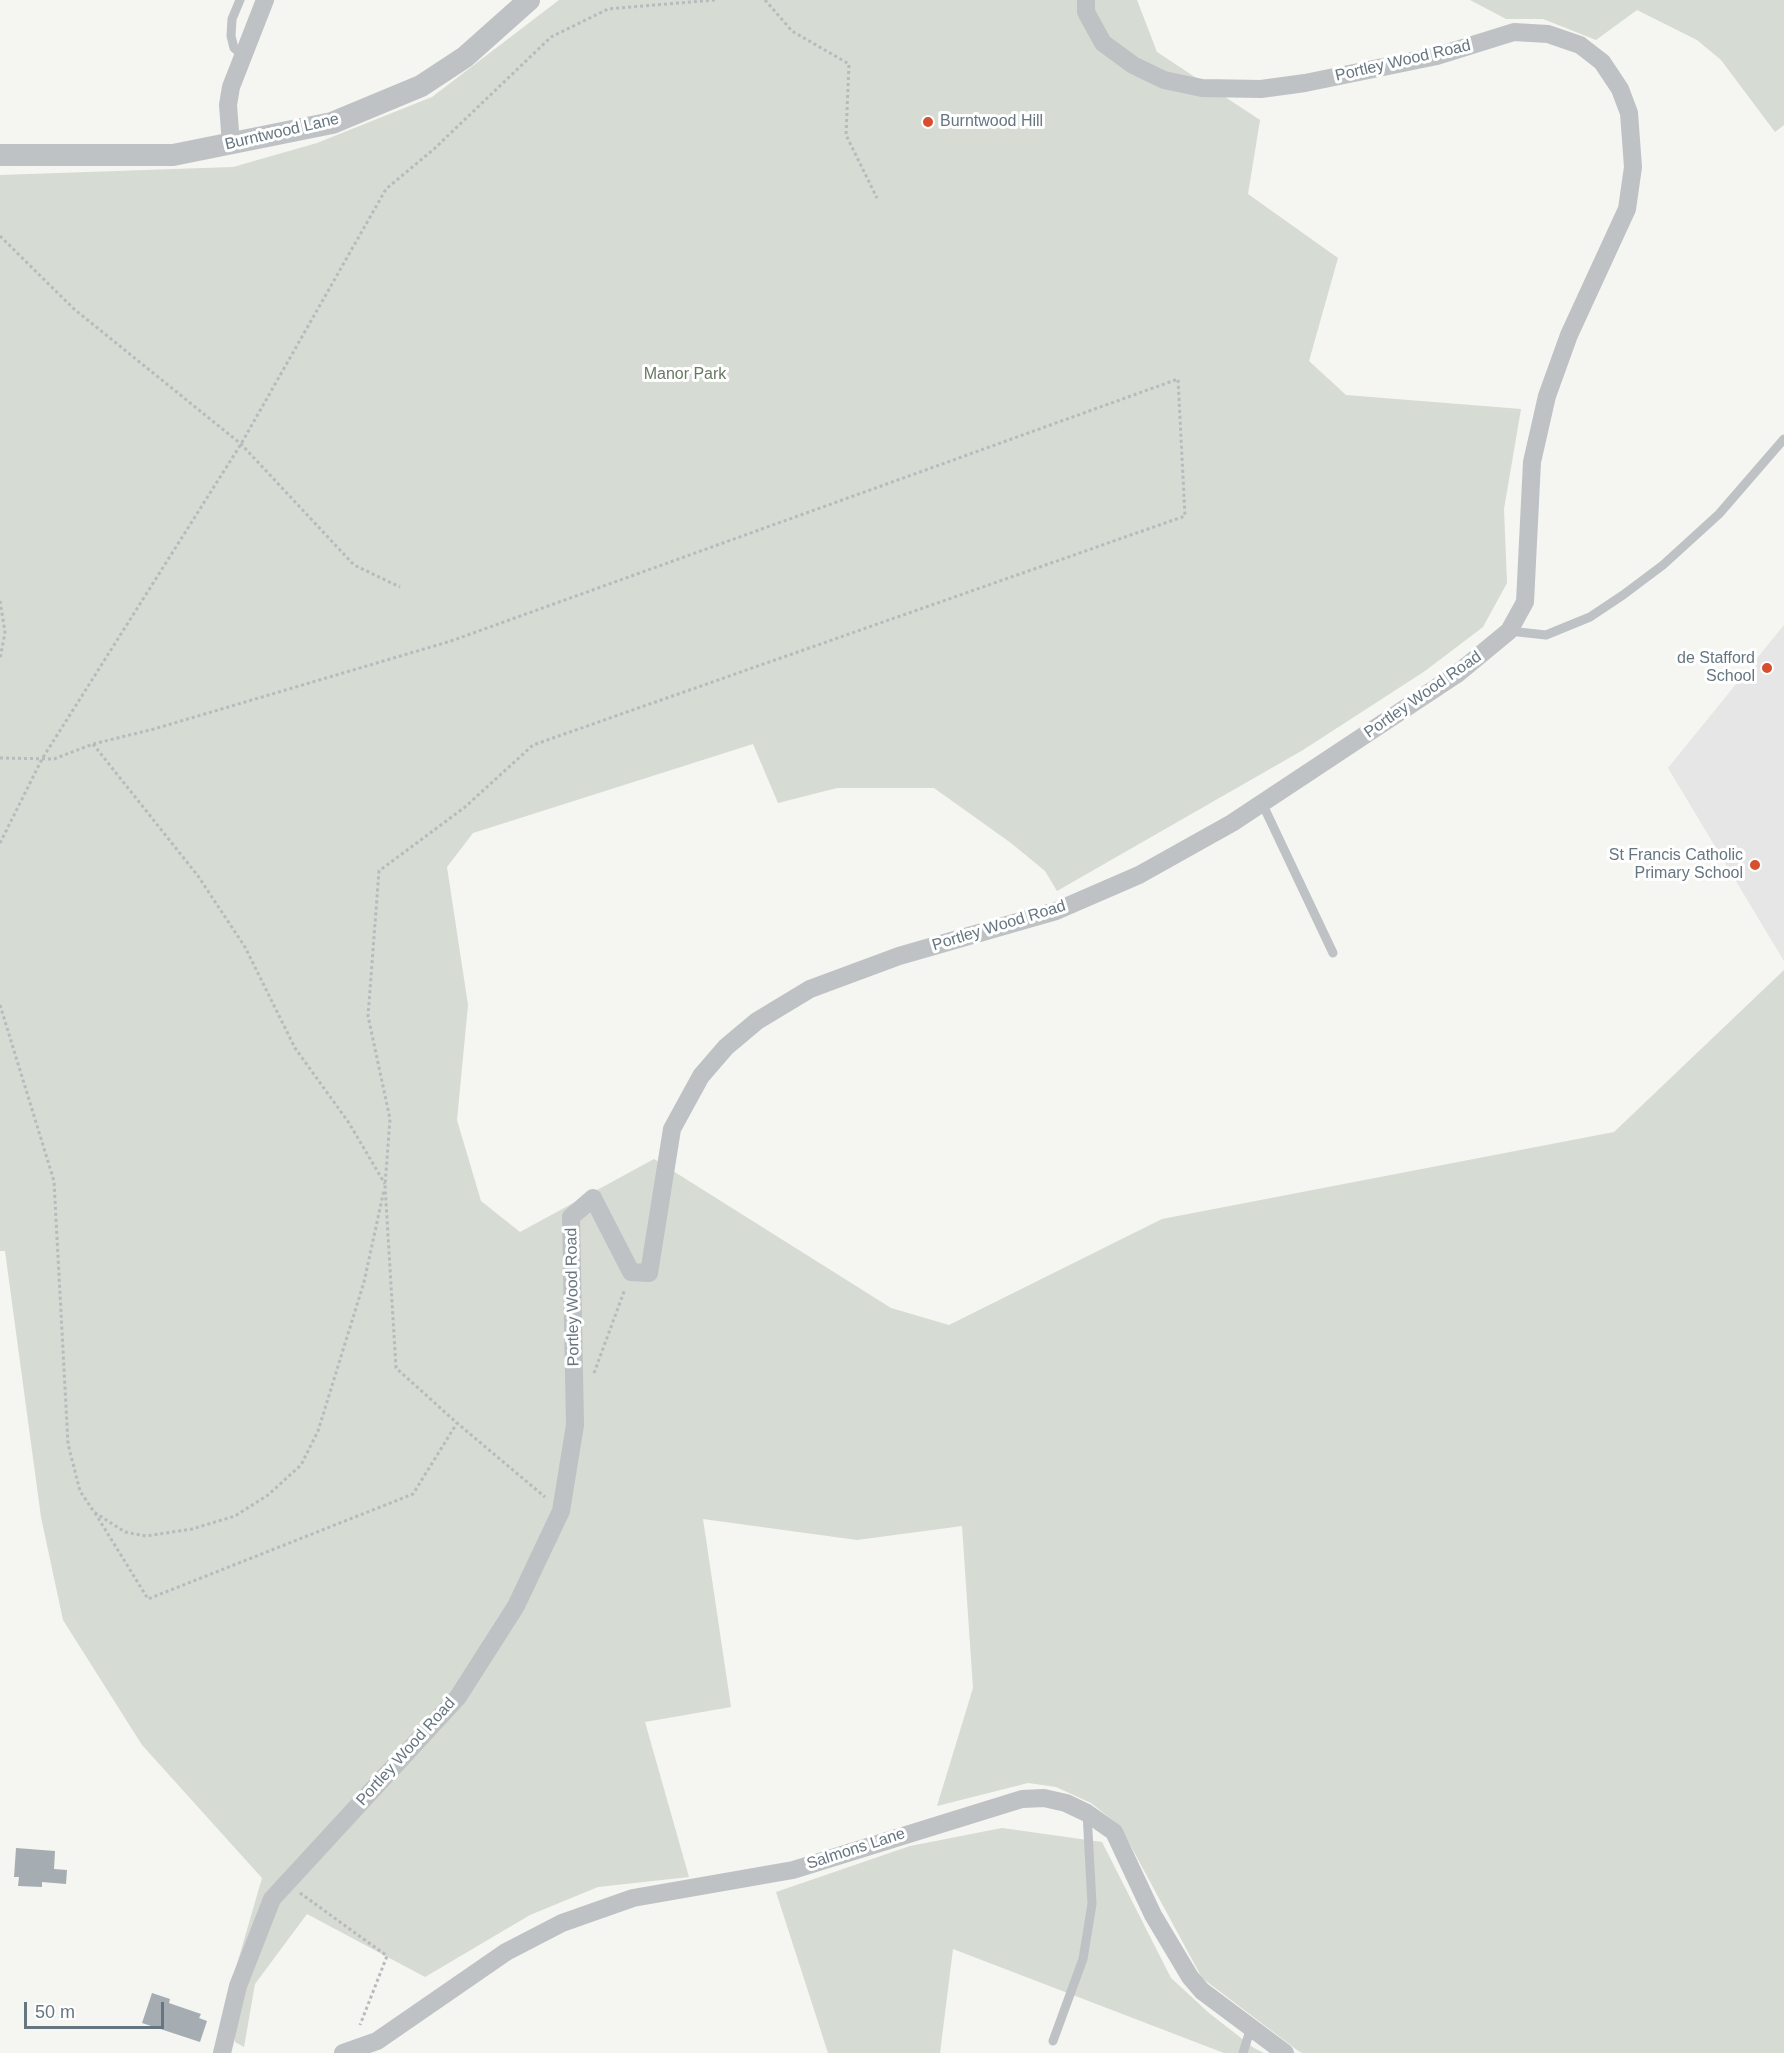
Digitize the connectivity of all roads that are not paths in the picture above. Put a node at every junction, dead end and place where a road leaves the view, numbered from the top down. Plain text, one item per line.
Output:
1 (240, 0) edge
2 (265, 0) edge
3 (529, 0) edge
4 (1086, 0) edge
5 (243, 56) junction
6 (231, 144) junction
7 (0, 155) edge
8 (1784, 439) edge
9 (1509, 631) junction
10 (1262, 803) junction
11 (1333, 953) dead end
12 (1087, 1813) junction
13 (1251, 2028) junction
14 (1053, 2041) dead end
15 (222, 2053) edge
16 (346, 2053) edge
17 (1243, 2053) edge
18 (1285, 2053) edge

1 - 5 lane
2 - 5 street
3 - 6 street, Burntwood Lane
4 - 9 street, Portley Wood Road
5 - 6 street
6 - 7 street, Burntwood Lane
8 - 9 lane
9 - 10 street, Portley Wood Road
10 - 11 lane
10 - 15 street, Portley Wood Road
12 - 13 street, Salmons Lane
12 - 14 lane
12 - 16 street, Salmons Lane
13 - 17 lane
13 - 18 street, Salmons Lane

